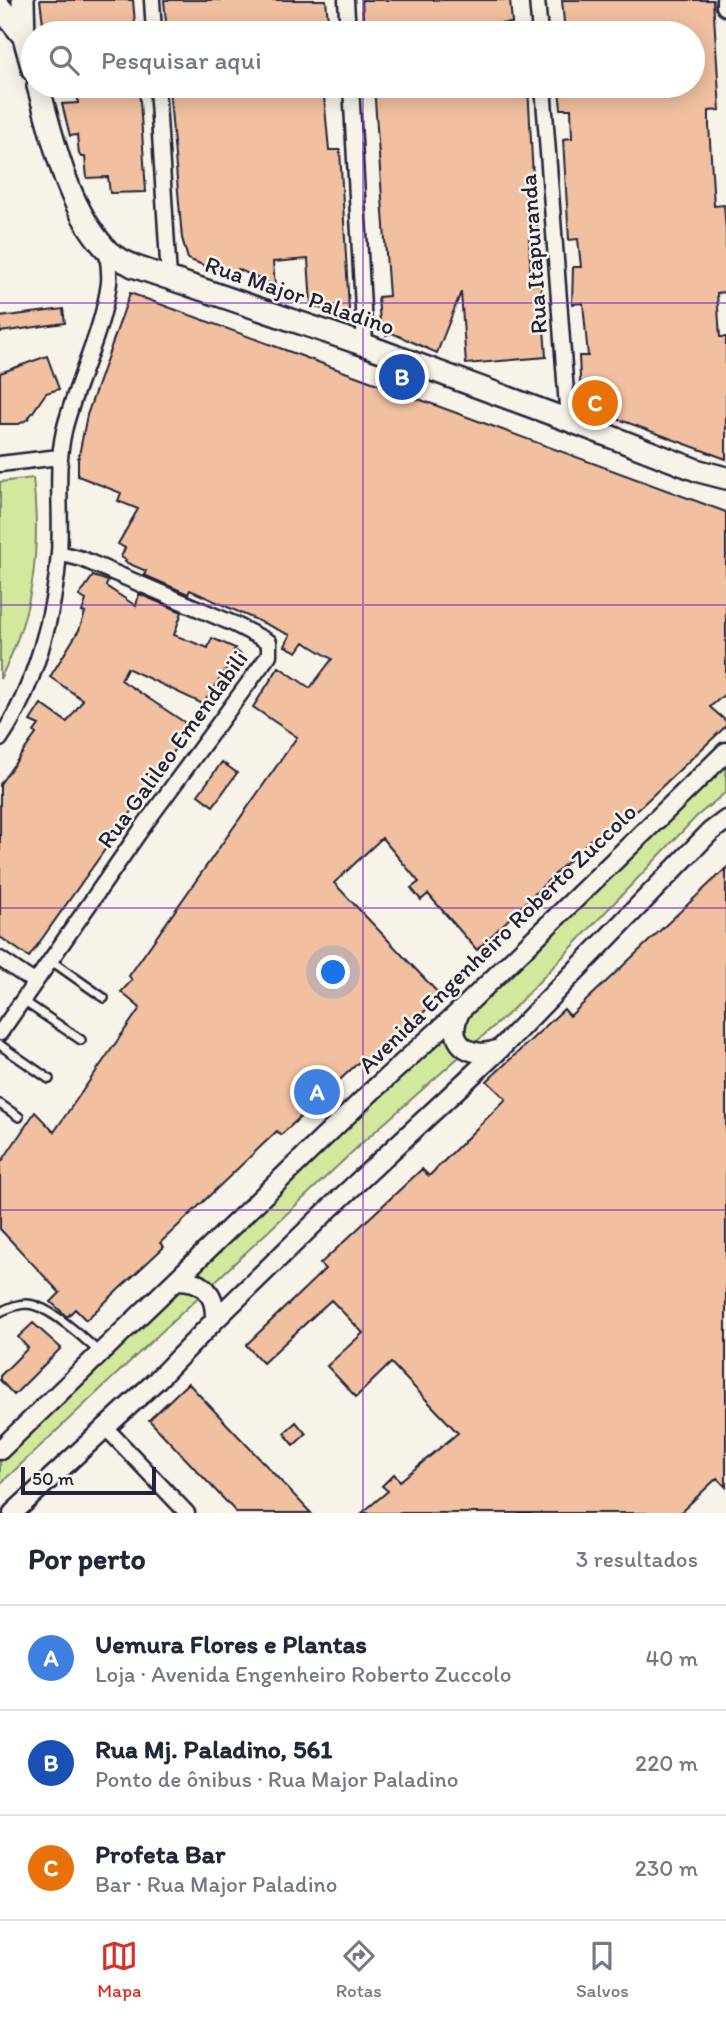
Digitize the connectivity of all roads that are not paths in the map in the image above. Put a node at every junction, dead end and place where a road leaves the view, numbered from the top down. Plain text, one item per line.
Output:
1 (23, 0) edge
2 (152, 0) edge
3 (346, 0) edge
4 (537, 0) edge
5 (726, 0) edge
6 (726, 6) edge
7 (0, 7) edge
8 (24, 21) edge
9 (153, 21) edge
10 (347, 21) edge
11 (539, 21) edge
12 (21, 33) edge
13 (41, 98) edge
14 (158, 98) edge
15 (352, 98) edge
16 (545, 98) edge
17 (107, 251) junction
18 (133, 266) junction
19 (169, 278) junction
20 (109, 282) junction
21 (365, 345) junction
22 (568, 420) junction
23 (59, 457) junction
24 (0, 464) edge
25 (726, 478) edge
26 (59, 554) junction
27 (0, 738) edge
28 (726, 752) edge
29 (726, 820) edge
30 (718, 832) edge
31 (0, 959) edge
32 (50, 959) junction
33 (34, 982) junction
34 (104, 998) dead end
35 (22, 1000) junction
36 (461, 1010) junction
37 (0, 1033) edge
38 (81, 1041) dead end
39 (0, 1045) edge
40 (500, 1049) junction
41 (49, 1079) dead end
42 (0, 1104) edge
43 (19, 1118) dead end
44 (178, 1280) junction
45 (0, 1312) edge
46 (215, 1320) junction
47 (101, 1354) junction
48 (105, 1427) junction
49 (0, 1450) edge
50 (13, 1513) edge
51 (187, 1513) edge

1 - 8 main road
2 - 9 street
3 - 10 street
4 - 11 street
5 - 6 street
7 - 12 main road
13 - 17 main road, Rua Major Paladino
14 - 19 street
15 - 21 street
16 - 22 street, Rua Itapuranda
17 - 18 main road, Rua Major Paladino
17 - 20 street
18 - 19 main road, Rua Major Paladino
18 - 20 street
19 - 21 main road, Rua Major Paladino
20 - 23 street
21 - 22 main road, Rua Major Paladino
22 - 25 main road, Rua Major Paladino
23 - 24 street
23 - 26 street
26 - 27 street
26 - 32 street, Rua Galileo Emendabili
28 - 36 street, Avenida Engenheiro Roberto Zuccolo
29 - 30 street
30 - 40 street
31 - 33 street
32 - 33 street, Rua Galileo Emendabili
32 - 34 lane
33 - 35 street, Rua Galileo Emendabili
35 - 37 street, Rua Galileo Emendabili
35 - 38 lane
36 - 40 street
36 - 44 street, Avenida Engenheiro Roberto Zuccolo
39 - 41 lane
40 - 46 street
42 - 43 lane
44 - 46 street
44 - 47 street, Avenida Engenheiro Roberto Zuccolo
45 - 47 lane
46 - 48 street
47 - 49 street, Avenida Engenheiro Roberto Zuccolo
48 - 50 street
48 - 51 street

